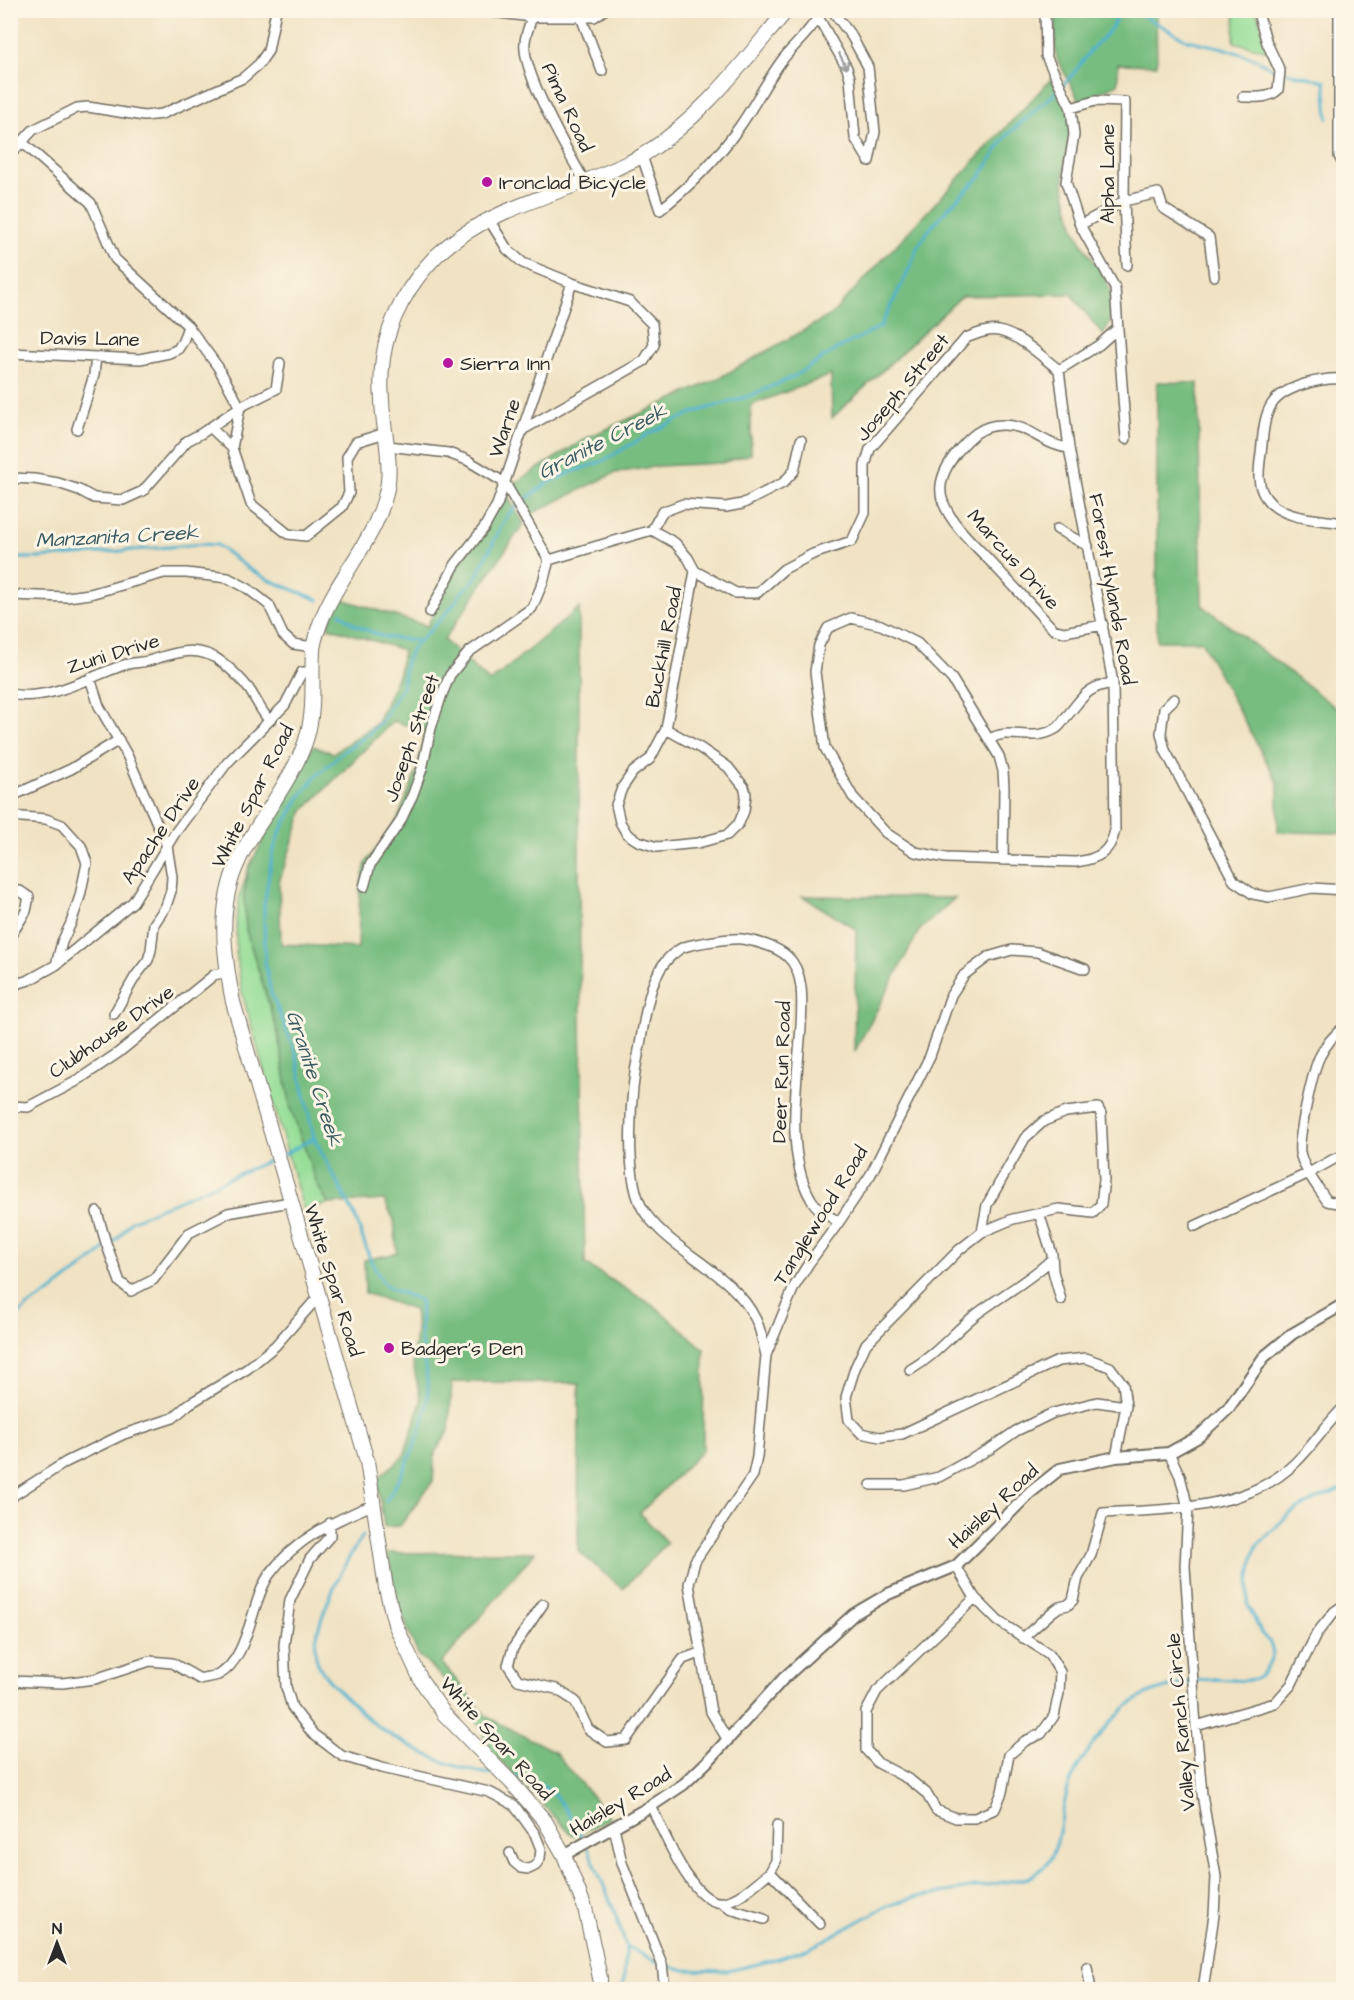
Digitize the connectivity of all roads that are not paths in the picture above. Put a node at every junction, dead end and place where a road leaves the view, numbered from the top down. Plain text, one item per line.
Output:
1 (276, 10) edge
2 (477, 10) edge
3 (604, 10) edge
4 (787, 10) edge
5 (832, 10) edge
6 (1045, 10) edge
7 (1257, 10) edge
8 (1340, 10) edge
9 (533, 14) edge
10 (816, 14) edge
11 (581, 17) junction
12 (1341, 49) edge
13 (602, 71) dead end
14 (1243, 97) dead end
15 (1071, 108) junction
16 (22, 142) junction
17 (10, 155) edge
18 (642, 156) junction
19 (1344, 166) edge
20 (585, 182) junction
21 (1124, 201) junction
22 (488, 219) junction
23 (1080, 225) junction
24 (1127, 265) dead end
25 (1214, 276) dead end
26 (572, 283) junction
27 (188, 326) junction
28 (1117, 329) junction
29 (10, 353) edge
30 (96, 357) junction
31 (280, 363) dead end
32 (1059, 370) junction
33 (1344, 379) edge
34 (240, 407) junction
35 (211, 428) junction
36 (77, 429) dead end
37 (524, 429) junction
38 (386, 439) junction
39 (801, 440) dead end
40 (1126, 440) dead end
41 (232, 448) junction
42 (1069, 448) junction
43 (10, 478) edge
44 (505, 483) junction
45 (1344, 523) edge
46 (1057, 529) dead end
47 (652, 530) junction
48 (1088, 546) junction
49 (549, 560) junction
50 (695, 572) junction
51 (10, 595) edge
52 (430, 612) dead end
53 (1103, 625) junction
54 (313, 647) junction
55 (314, 672) junction
56 (90, 678) junction
57 (1113, 683) junction
58 (10, 694) edge
59 (1174, 699) dead end
60 (269, 720) junction
61 (666, 729) junction
62 (990, 739) junction
63 (118, 740) junction
64 (10, 797) edge
65 (10, 816) edge
66 (167, 846) junction
67 (1002, 860) junction
68 (364, 887) dead end
69 (1344, 890) edge
70 (10, 893) edge
71 (10, 937) edge
72 (56, 965) junction
73 (1085, 969) dead end
74 (227, 972) junction
75 (10, 986) edge
76 (114, 1014) dead end
77 (1344, 1027) edge
78 (10, 1106) edge
79 (1344, 1156) edge
80 (1309, 1173) junction
81 (290, 1202) junction
82 (1344, 1204) edge
83 (97, 1212) dead end
84 (1040, 1213) junction
85 (839, 1222) junction
86 (1195, 1226) dead end
87 (982, 1232) junction
88 (1052, 1259) junction
89 (319, 1296) junction
90 (1061, 1300) dead end
91 (1344, 1304) edge
92 (766, 1355) junction
93 (910, 1370) dead end
94 (1126, 1406) junction
95 (1344, 1407) edge
96 (1169, 1453) junction
97 (1116, 1457) junction
98 (871, 1485) dead end
99 (10, 1500) edge
100 (375, 1504) junction
101 (1188, 1508) junction
102 (330, 1523) junction
103 (956, 1566) junction
104 (975, 1598) junction
105 (543, 1604) dead end
106 (1344, 1605) edge
107 (1023, 1638) junction
108 (700, 1653) junction
109 (10, 1681) edge
110 (1196, 1726) junction
111 (727, 1739) junction
112 (651, 1806) junction
113 (777, 1825) dead end
114 (614, 1827) junction
115 (510, 1853) dead end
116 (564, 1855) junction
117 (770, 1872) junction
118 (722, 1903) junction
119 (764, 1919) dead end
120 (820, 1924) dead end
121 (1087, 1967) dead end
122 (600, 1989) edge
123 (663, 1989) edge
124 (1091, 1989) edge
125 (1203, 1989) edge

1 - 16 street
2 - 9 street
3 - 11 street
4 - 18 main road, White Spar Road
10 -> 5 street
6 - 15 street
7 - 14 street
8 - 12 street
9 - 11 street
9 - 20 street, Pima Road
10 - 18 street
11 - 13 street
12 - 19 street
15 - 21 street, Alpha Lane
15 - 23 street
16 - 17 street
16 - 27 street
18 - 20 main road, White Spar Road
20 - 22 main road, White Spar Road
21 - 23 street
21 - 24 street, Alpha Lane
21 - 25 street
22 - 26 street
22 - 38 main road, White Spar Road
23 - 28 street
26 - 37 street, Warne
26 - 37 street
27 - 30 street, Davis Lane
27 - 34 street
28 - 32 street
28 - 40 street
29 - 30 street, Davis Lane
30 - 36 street
31 - 34 street
32 - 42 street, Forest Hylands Road
32 - 50 street, Joseph Street
33 - 45 street
34 - 35 street
34 - 41 street
35 - 41 street
35 - 43 street
37 - 44 street, Warne
38 - 41 street
38 - 44 street
38 - 54 main road, White Spar Road
39 - 47 street
42 - 48 street, Forest Hylands Road
42 - 53 street, Marcus Drive
44 - 49 street
44 - 52 street, Warne
46 - 48 street
47 - 49 street
47 - 50 street, Joseph Street
48 - 53 street, Forest Hylands Road
49 - 68 street, Joseph Street
50 - 61 street, Buckhill Road
51 - 54 street
53 - 57 street, Forest Hylands Road
54 - 55 main road, White Spar Road
55 - 60 street, Apache Drive
55 - 74 main road, White Spar Road
56 - 58 street, Zuni Drive
56 - 60 street, Zuni Drive
56 - 63 street
57 - 62 street
57 - 67 street, Forest Hylands Road
59 - 69 street
60 - 66 street, Apache Drive
61 - 61 street, Buckhill Road
62 - 67 street
62 - 67 street, Forest Hylands Road
63 - 64 street
63 - 66 street
65 - 72 street
66 - 72 street, Apache Drive
66 - 76 street
70 - 71 street
72 - 75 street, Apache Drive
73 - 85 street, Tanglewood Road
74 - 78 street, Clubhouse Drive
74 - 81 main road, White Spar Road
77 - 80 street
79 - 80 street
80 - 82 street
80 - 86 street
81 - 83 street
81 - 89 main road, White Spar Road
84 - 87 street
84 - 87 street
84 - 88 street
85 - 92 street, Tanglewood Road
85 - 92 street, Deer Run Road
87 - 94 street
88 - 90 street
88 - 93 street
89 - 99 street
89 - 100 main road, White Spar Road
91 - 96 street, Haisley Road
92 - 108 street, Tanglewood Road
94 - 97 street
94 - 98 street
95 - 101 street
96 - 97 street, Haisley Road
96 - 101 street, Valley Ranch Circle
97 - 103 street, Haisley Road
100 - 102 street
100 - 116 main road, White Spar Road
101 - 107 street
101 - 110 street, Valley Ranch Circle
102 - 109 street
102 - 115 street
103 - 104 street
103 - 111 street, Haisley Road
104 - 107 street
104 - 107 street
105 - 108 street
106 - 110 street
108 - 111 street, Tanglewood Road
110 - 125 street, Valley Ranch Circle
111 - 112 street, Haisley Road
112 - 114 street, Haisley Road
112 - 118 street
113 - 117 street
114 - 116 street, Haisley Road
114 - 123 street
116 - 122 main road, White Spar Road
117 - 118 street
117 - 120 street
118 - 119 street
121 - 124 street

